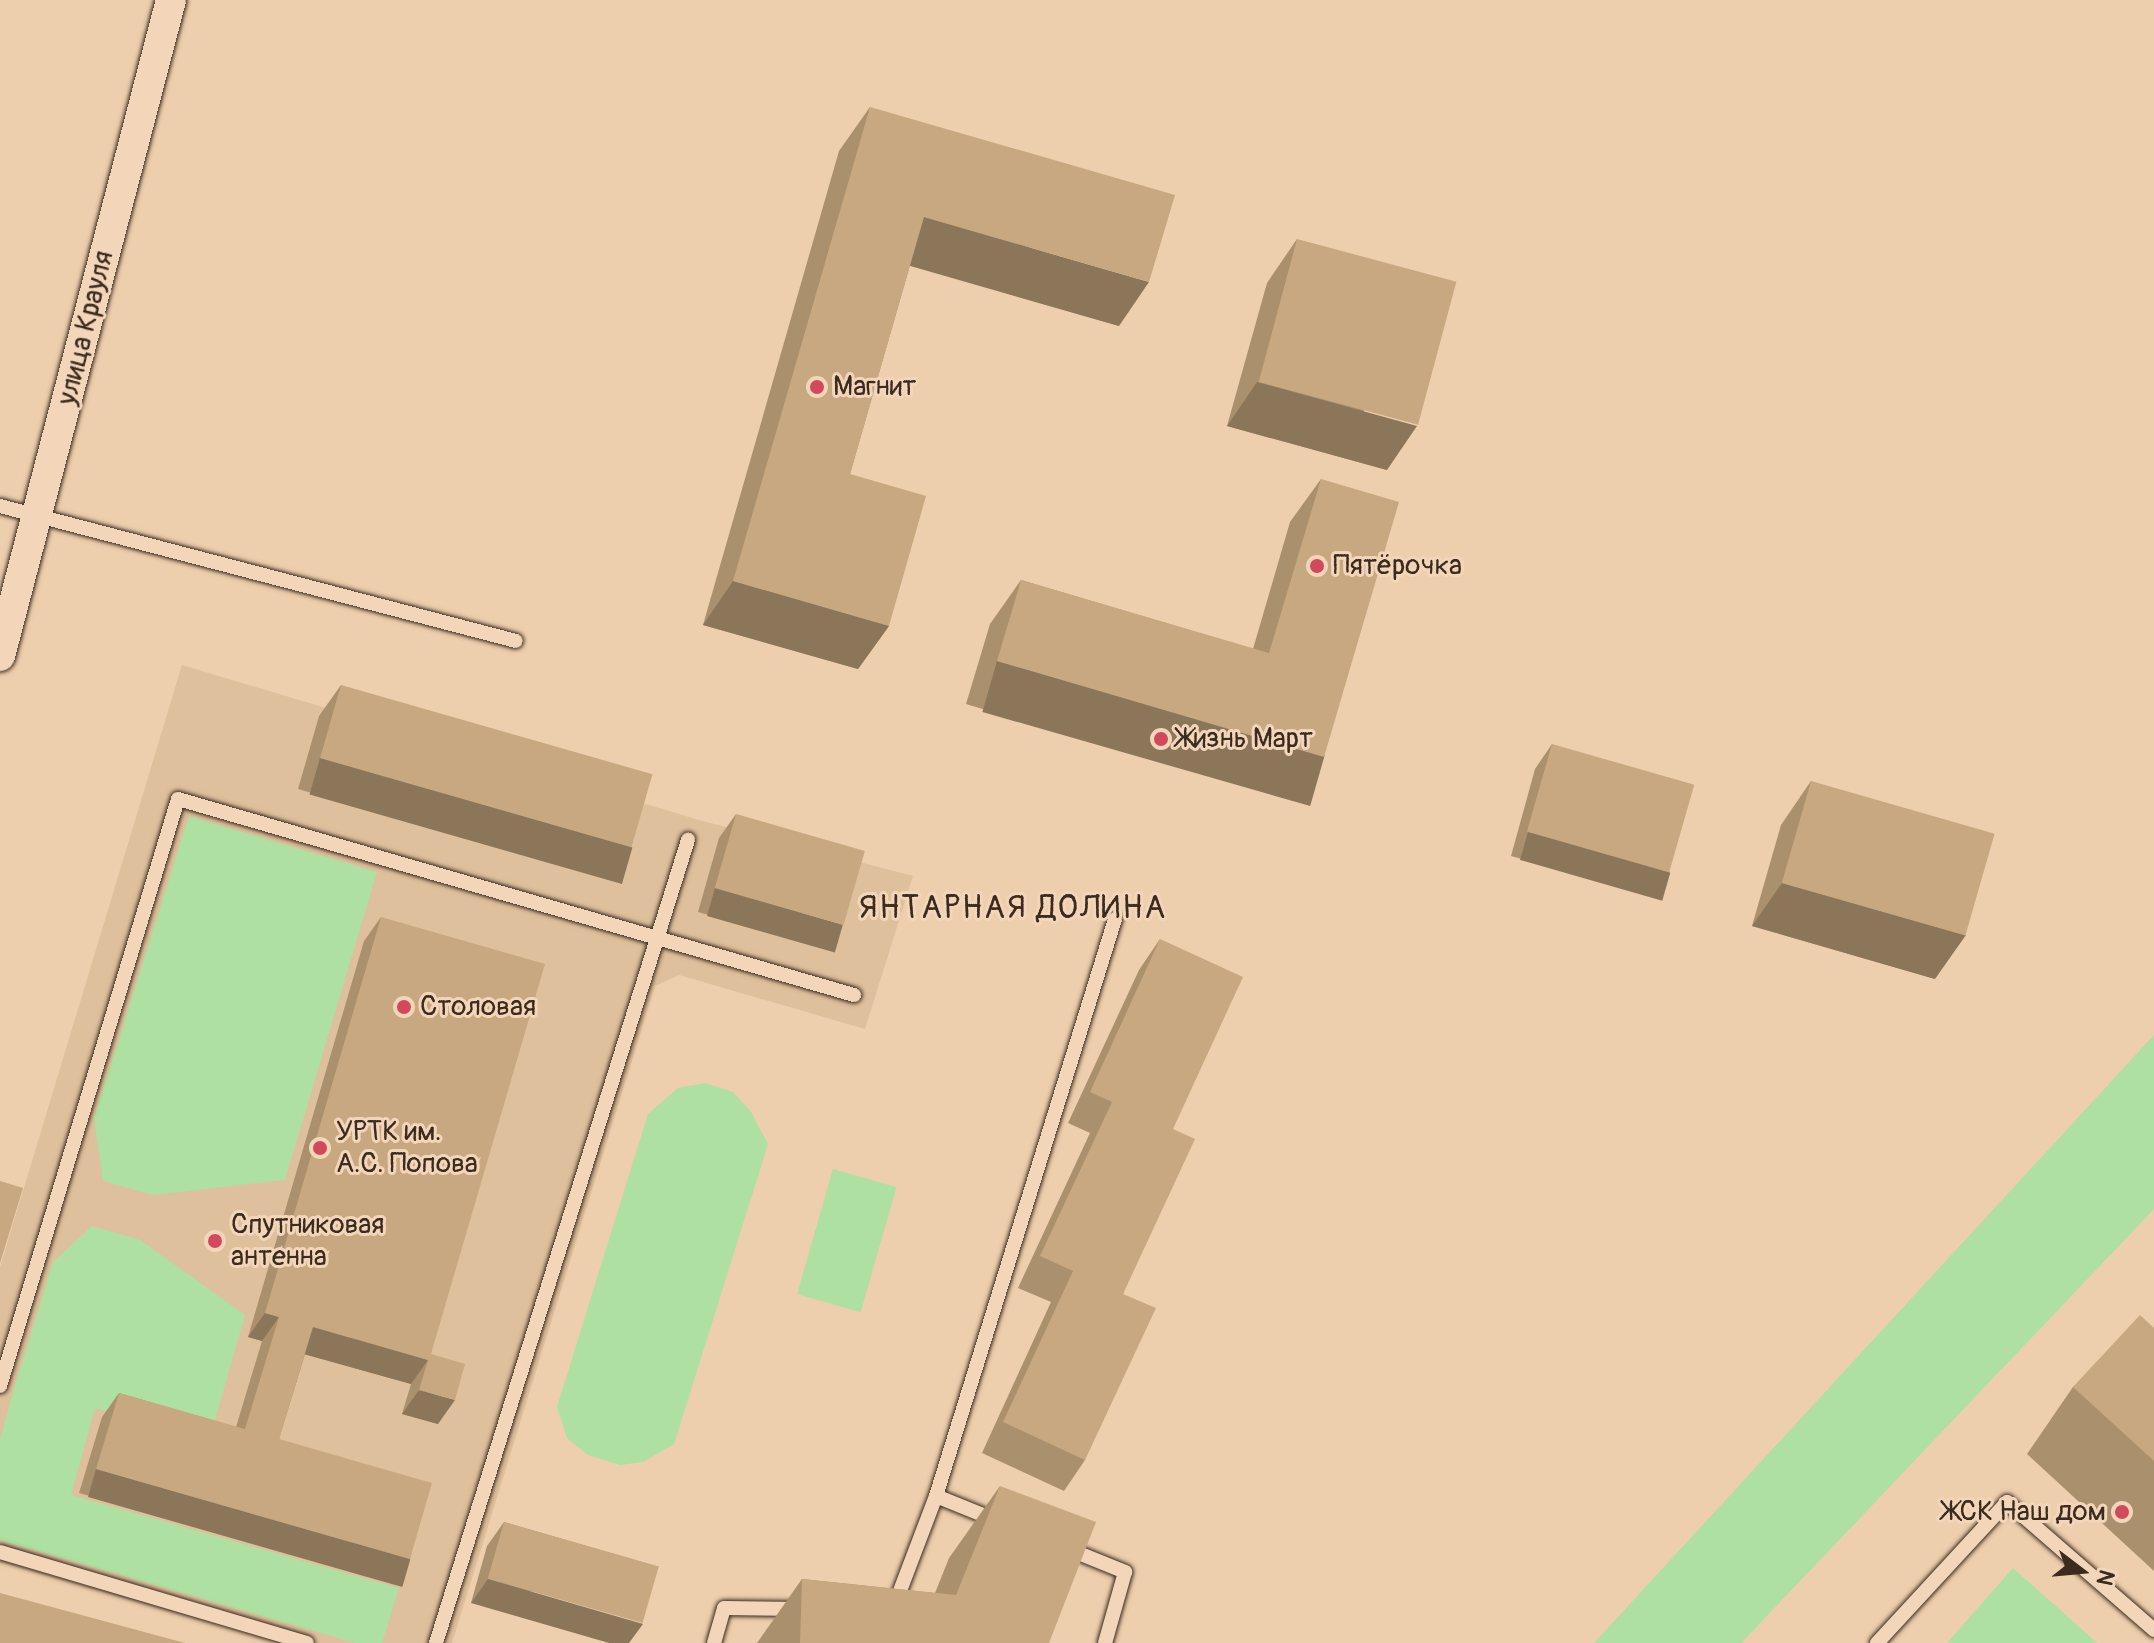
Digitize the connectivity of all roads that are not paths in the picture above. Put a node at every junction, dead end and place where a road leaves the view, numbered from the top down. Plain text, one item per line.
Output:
1 (171, 0) edge
2 (0, 506) edge
3 (38, 516) junction
4 (516, 641) dead end
5 (0, 656) edge
6 (688, 840) dead end
7 (1115, 919) dead end
8 (654, 938) junction
9 (854, 995) dead end
10 (0, 1386) edge
11 (936, 1496) junction
12 (1006, 1524) edge
13 (1049, 1541) edge
14 (0, 1552) edge
15 (816, 1609) edge
16 (877, 1610) edge
17 (2154, 1630) edge
18 (307, 1643) edge
19 (436, 1643) edge
20 (714, 1643) edge
21 (1105, 1643) edge
22 (1877, 1643) edge

1 - 3 street, улица Крауля
2 - 3 lane
3 - 4 lane
3 - 5 street, улица Крауля
6 - 8 lane
7 - 11 lane
8 - 9 lane
8 - 10 lane
8 - 19 lane
11 - 12 lane
11 - 16 lane
13 - 21 lane
14 - 18 lane
15 - 20 lane
17 - 22 lane

